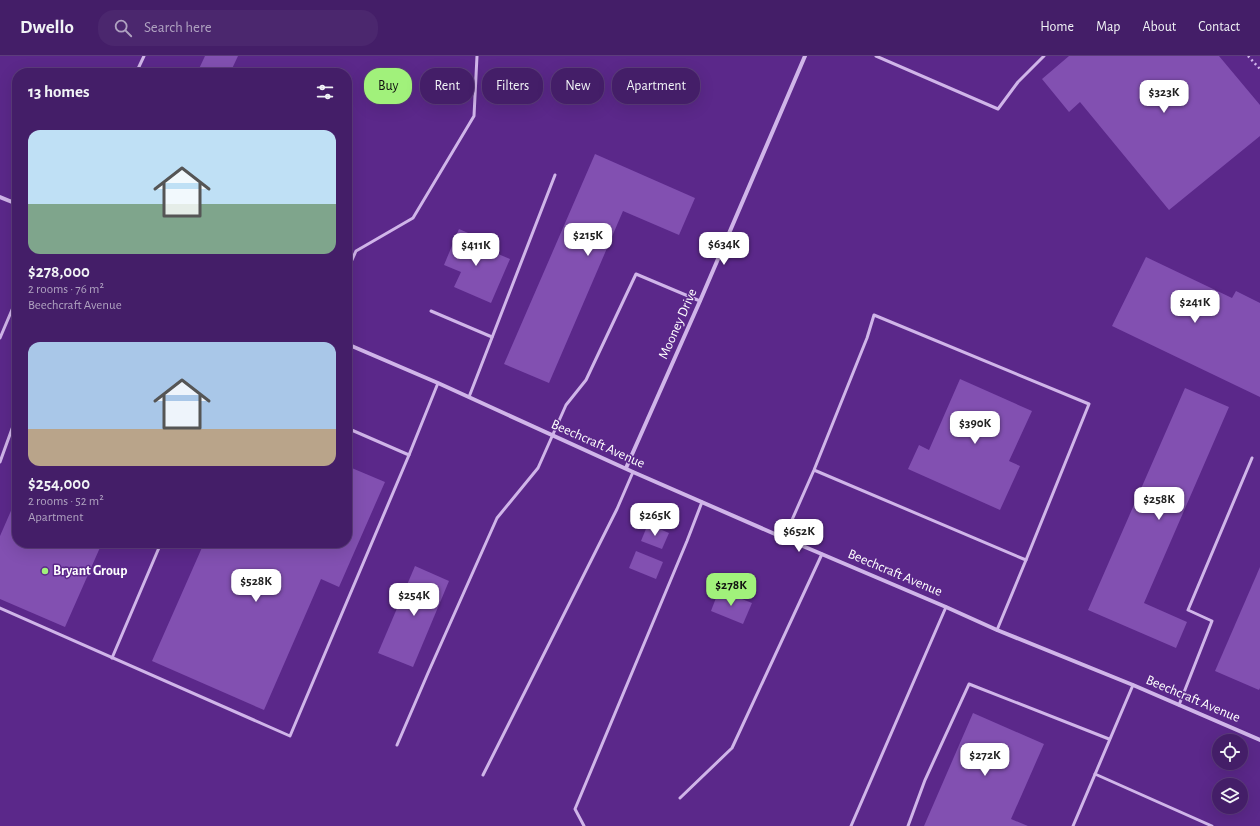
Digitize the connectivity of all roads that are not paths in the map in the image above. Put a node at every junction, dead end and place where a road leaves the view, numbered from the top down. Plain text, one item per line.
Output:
1 (144, 56) edge
2 (477, 56) edge
3 (805, 56) edge
4 (876, 56) edge
5 (1044, 56) edge
6 (138, 68) edge
7 (555, 175) dead end
8 (0, 196) edge
9 (12, 202) edge
10 (352, 260) edge
11 (700, 301) junction
12 (12, 310) edge
13 (431, 311) dead end
14 (492, 337) junction
15 (0, 338) edge
16 (352, 346) edge
17 (438, 383) junction
18 (469, 397) junction
19 (12, 429) edge
20 (352, 430) edge
21 (553, 435) junction
22 (409, 455) junction
23 (1252, 458) dead end
24 (0, 462) edge
25 (626, 468) junction
26 (814, 470) junction
27 (633, 472) junction
28 (702, 502) junction
29 (784, 538) junction
30 (159, 548) edge
31 (822, 554) junction
32 (1026, 560) junction
33 (946, 607) junction
34 (0, 608) edge
35 (997, 630) junction
36 (112, 658) junction
37 (1133, 685) junction
38 (1179, 705) junction
39 (1109, 740) junction
40 (1260, 740) edge
41 (397, 745) dead end
42 (1095, 774) junction
43 (483, 775) dead end
44 (680, 798) dead end
45 (584, 826) edge
46 (851, 826) edge
47 (908, 826) edge
48 (1073, 826) edge
49 (1212, 826) edge

1 - 6 lane
2 - 10 lane
3 - 11 street, Mooney Drive
4 - 5 lane
7 - 14 lane
8 - 9 street
11 - 21 lane
11 - 25 street, Mooney Drive
12 - 15 lane
13 - 14 lane
14 - 18 lane
16 - 17 street, Beechcraft Avenue
17 - 18 street, Beechcraft Avenue
17 - 22 lane
18 - 21 street, Beechcraft Avenue
19 - 24 lane
20 - 22 lane
21 - 25 street, Beechcraft Avenue
21 - 41 lane
22 - 36 lane
23 - 38 lane
25 - 27 street, Beechcraft Avenue
26 - 29 lane
26 - 32 lane
26 - 32 lane
27 - 28 street, Beechcraft Avenue
27 - 43 lane
28 - 29 street, Beechcraft Avenue
28 - 45 lane
29 - 31 street, Beechcraft Avenue
30 - 36 lane
31 - 33 street, Beechcraft Avenue
31 - 44 lane
32 - 35 lane
33 - 35 street, Beechcraft Avenue
33 - 46 lane
34 - 36 lane
35 - 37 street, Beechcraft Avenue
37 - 38 street, Beechcraft Avenue
37 - 39 lane
38 - 40 street, Beechcraft Avenue
39 - 42 lane
39 - 47 lane
42 - 48 lane
42 - 49 lane

